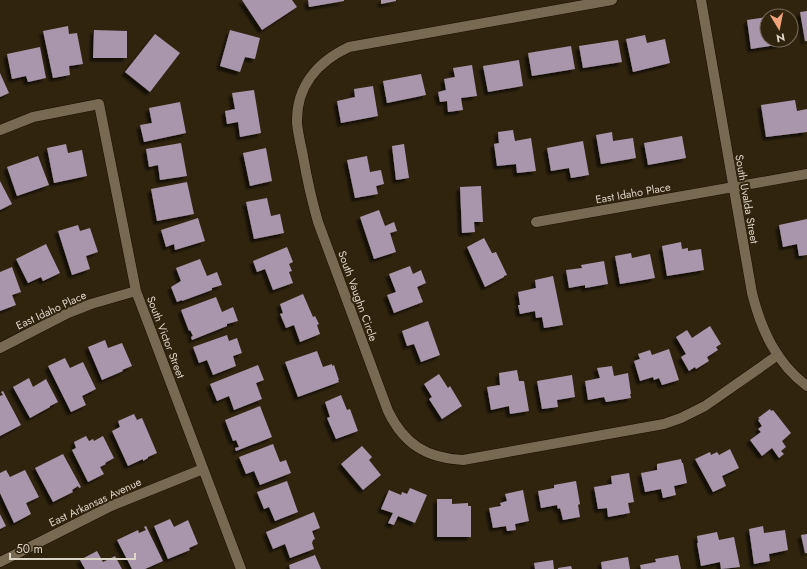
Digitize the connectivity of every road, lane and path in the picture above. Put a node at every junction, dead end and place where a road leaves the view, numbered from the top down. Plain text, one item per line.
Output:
1 (612, 0) edge
2 (701, 0) edge
3 (0, 130) edge
4 (807, 174) edge
5 (733, 187) junction
6 (536, 222) dead end
7 (136, 291) junction
8 (0, 348) edge
9 (778, 355) junction
10 (807, 386) edge
11 (203, 469) junction
12 (0, 562) edge
13 (241, 569) edge

1 - 9 street, South Vaughn Circle
2 - 5 street, South Uvalda Street
3 - 7 street, South Victor Street
4 - 5 street, East Idaho Place
5 - 6 street, East Idaho Place
5 - 9 street, South Uvalda Street
7 - 8 street, East Idaho Place
7 - 11 street, South Victor Street
9 - 10 street, South Uvalda Street
11 - 12 street, East Arkansas Avenue
11 - 13 street, South Victor Street

